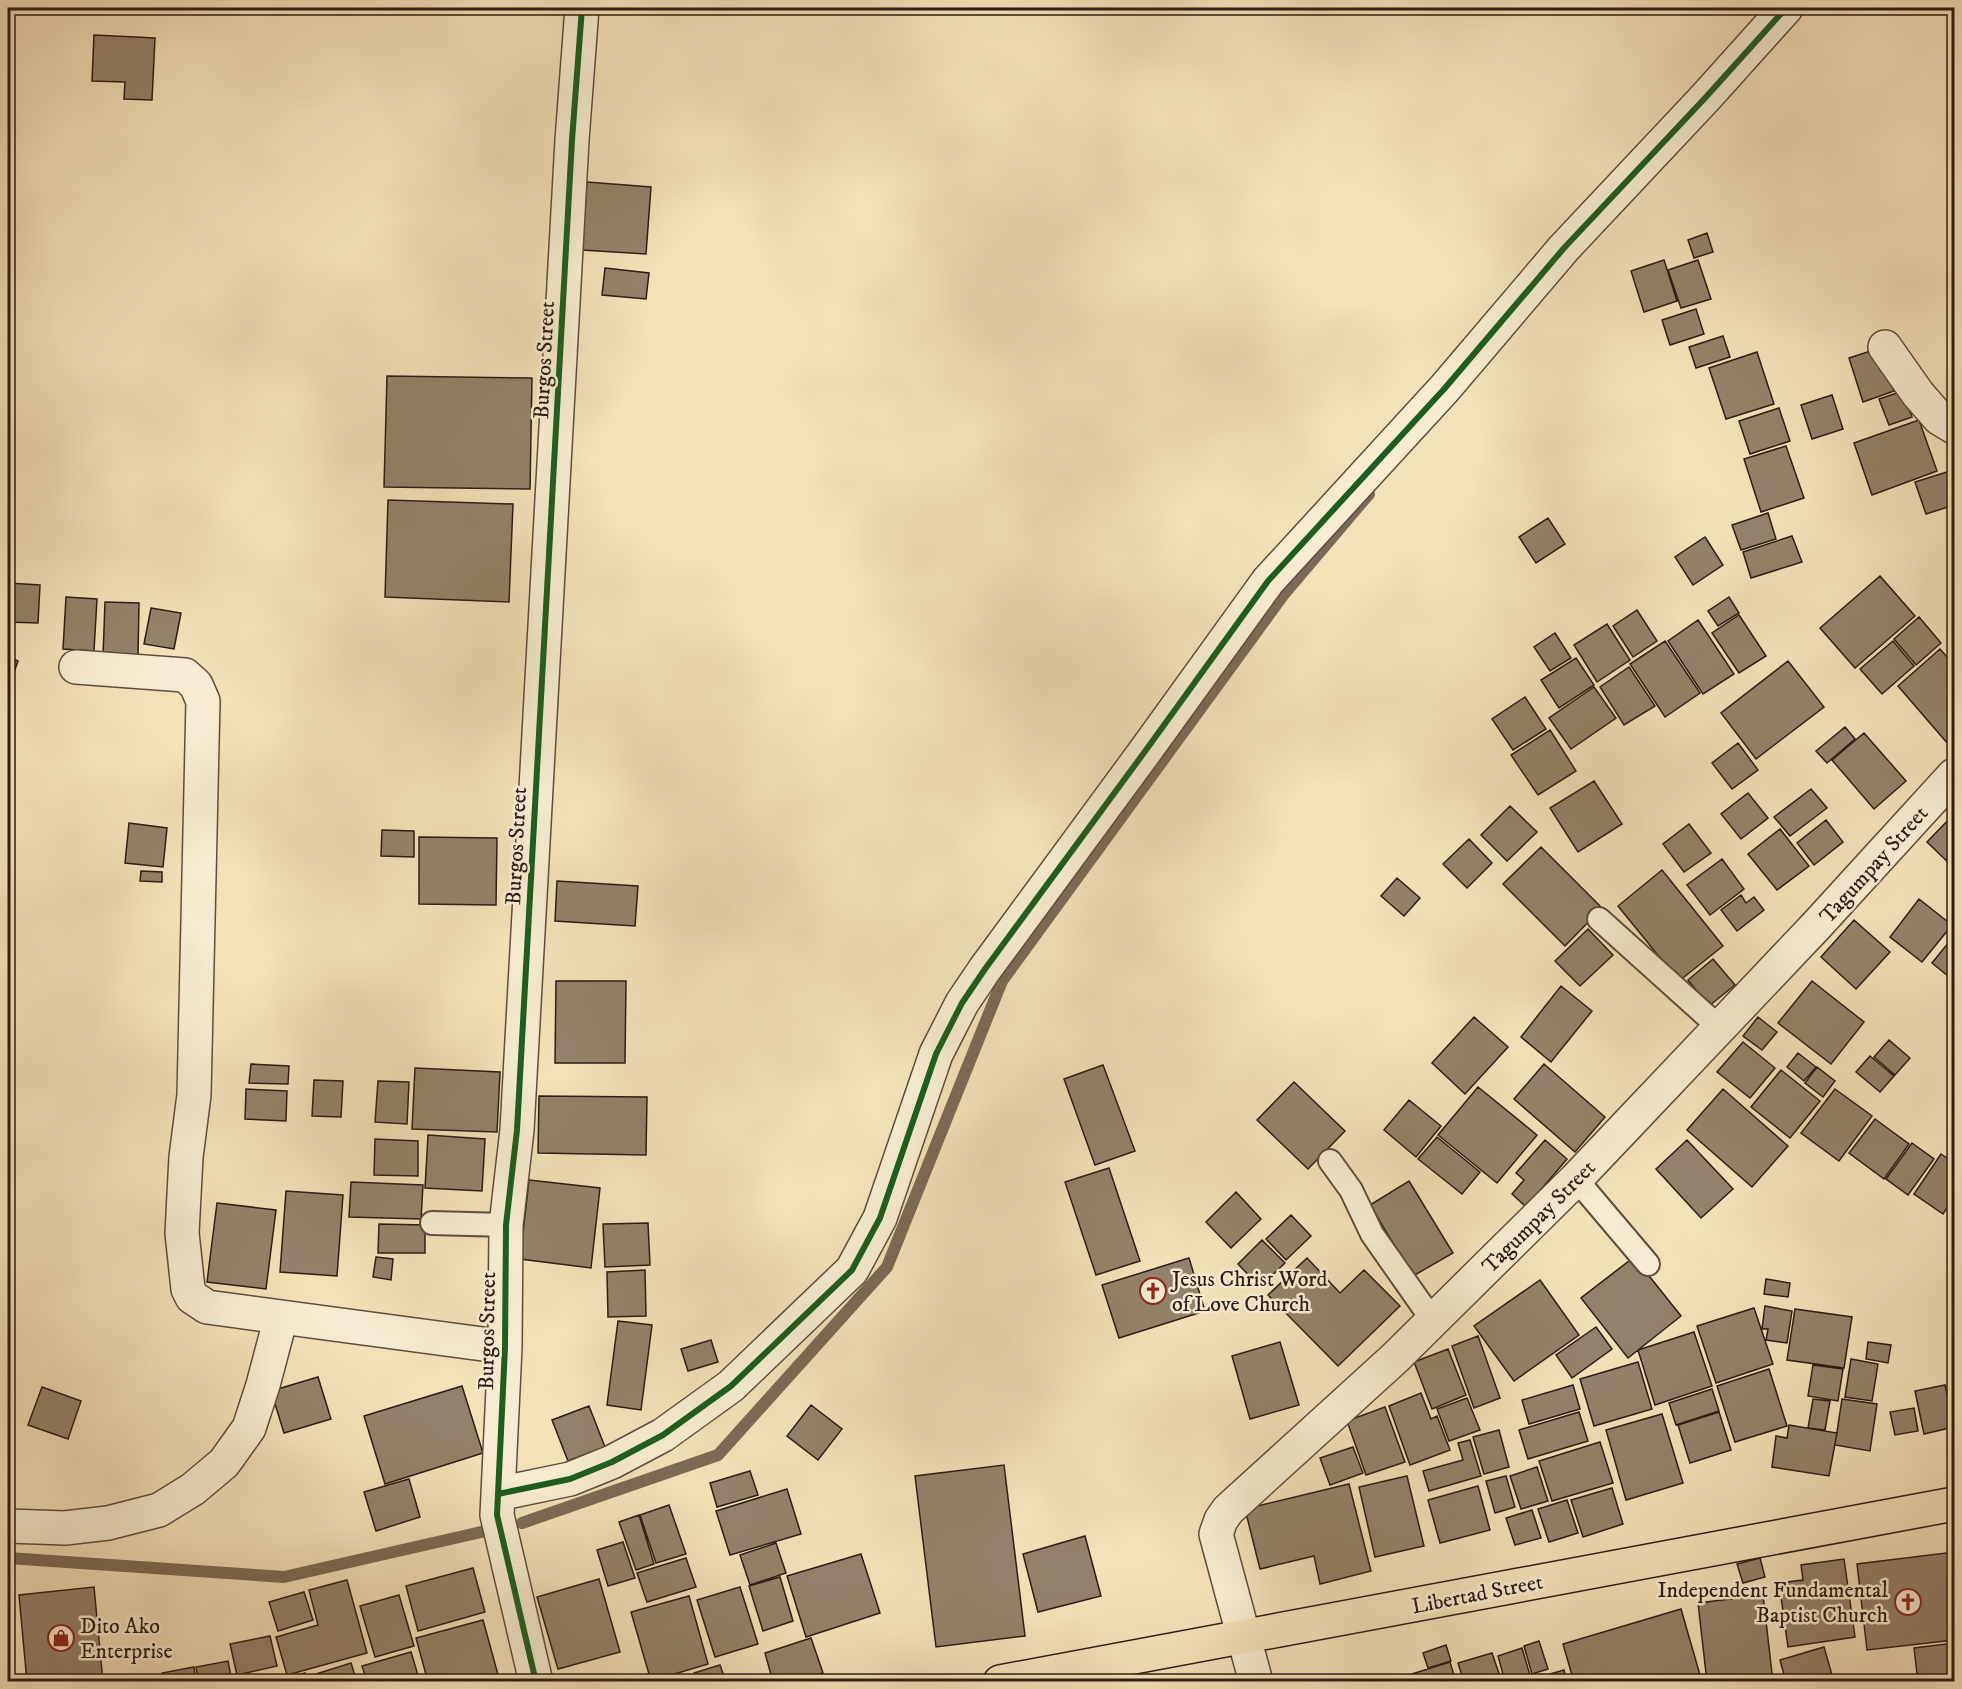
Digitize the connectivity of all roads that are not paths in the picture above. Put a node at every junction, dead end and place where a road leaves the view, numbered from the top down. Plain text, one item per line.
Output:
1 (582, 8) edge
2 (1786, 8) edge
3 (1885, 347) dead end
4 (1954, 427) edge
5 (76, 667) dead end
6 (1954, 775) edge
7 (1599, 919) dead end
8 (1720, 1028) junction
9 (1330, 1161) dead end
10 (1576, 1179) junction
11 (432, 1223) dead end
12 (506, 1226) junction
13 (1648, 1264) dead end
14 (281, 1317) junction
15 (1432, 1321) junction
16 (505, 1347) junction
17 (498, 1494) junction
18 (1954, 1504) edge
19 (8, 1526) edge
20 (1244, 1636) junction
21 (536, 1682) edge
22 (1000, 1682) edge
23 (1256, 1682) edge

1 - 12 street, Burgos Street
2 - 17 street
3 - 4 street
5 - 14 street
6 - 8 street, Tagumpay Street
7 - 8 lane
8 - 10 street, Tagumpay Street
9 - 15 lane
10 - 13 lane
10 - 15 street, Tagumpay Street
11 - 12 lane
12 - 16 street, Burgos Street
14 - 16 street
14 - 19 street
15 - 20 street, Tagumpay Street
16 - 17 street, Burgos Street
17 - 21 street, Burgos Street
18 - 20 highway, Libertad Street
20 - 22 highway, Libertad Street
20 - 23 street, Tagumpay Street

